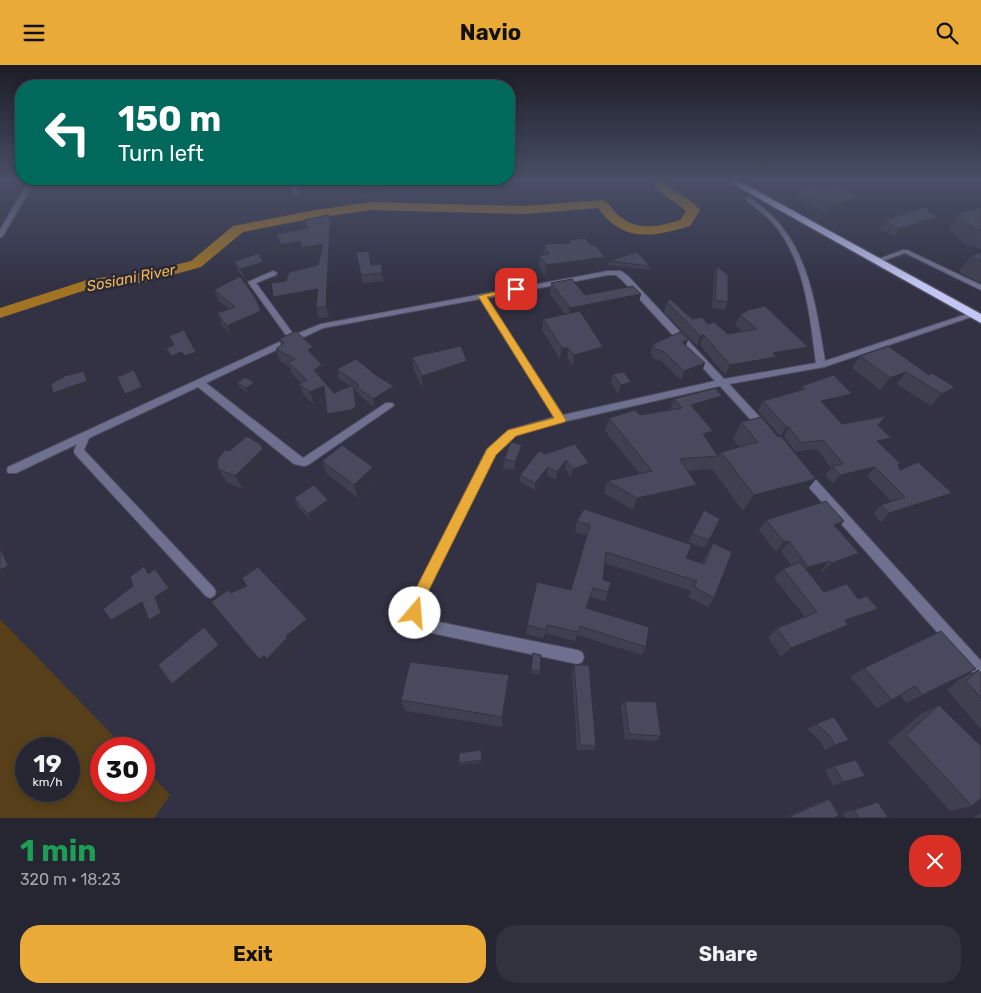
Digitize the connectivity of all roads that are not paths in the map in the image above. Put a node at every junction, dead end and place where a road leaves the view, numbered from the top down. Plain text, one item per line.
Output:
1 (11, 215) edge
2 (767, 215) edge
3 (794, 215) edge
4 (0, 236) edge
5 (877, 261) junction
6 (273, 273) dead end
7 (981, 289) edge
8 (482, 296) junction
9 (977, 317) edge
10 (292, 338) junction
11 (820, 365) junction
12 (198, 382) junction
13 (723, 382) junction
14 (389, 405) dead end
15 (561, 420) junction
16 (769, 433) edge
17 (85, 436) junction
18 (795, 463) edge
19 (12, 471) dead end
20 (210, 592) dead end
21 (578, 657) dead end
22 (981, 671) edge

1 - 4 street
2 - 11 street
3 - 5 highway
5 - 7 street
5 - 9 highway
6 - 10 street
8 - 10 street
8 - 13 street
8 - 15 street
9 - 11 street
10 - 12 street
11 - 13 street
12 - 14 street
12 - 17 street
13 - 15 street
13 - 16 street
15 - 21 street
17 - 19 street
17 - 20 street
18 - 22 street

